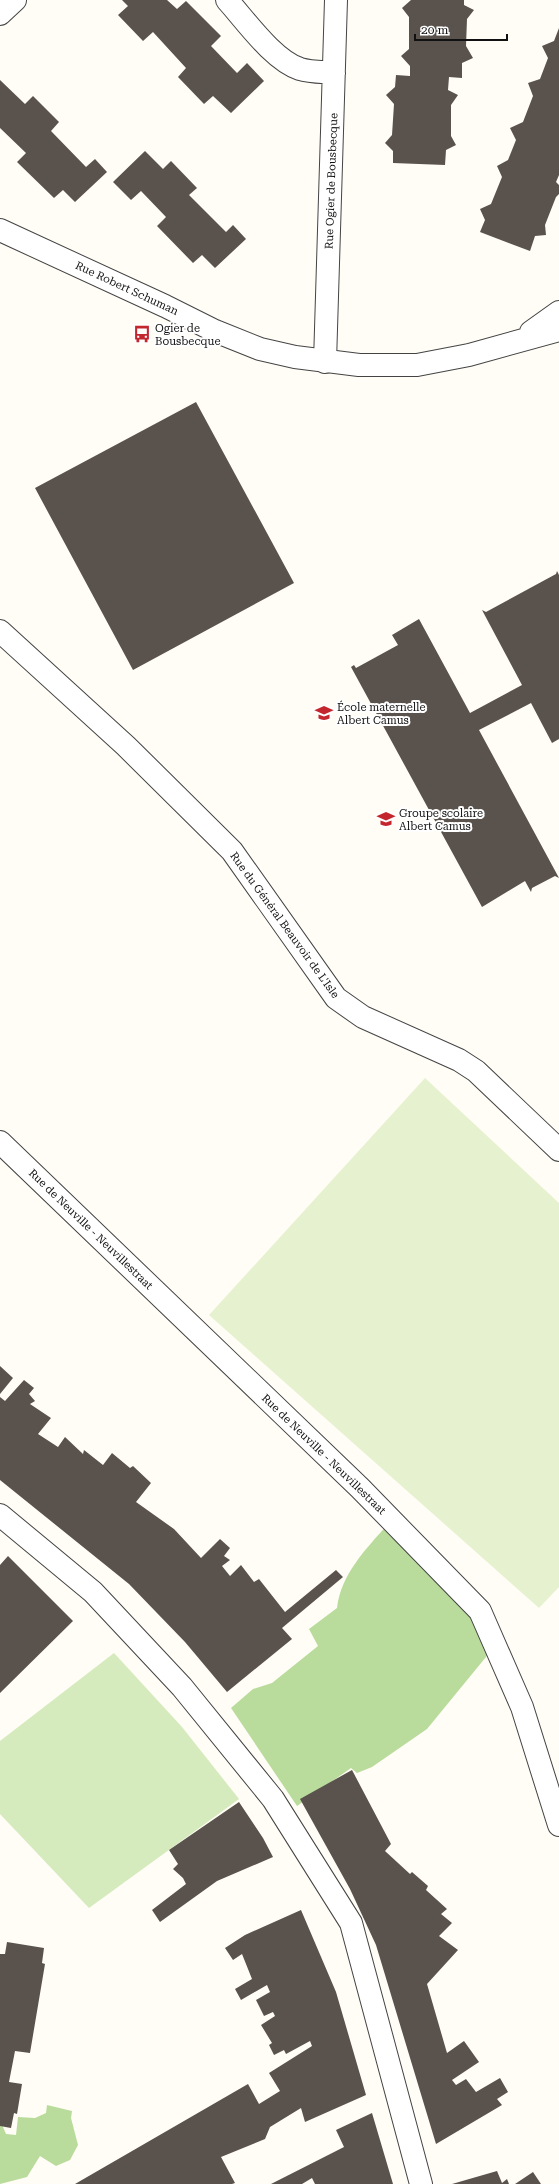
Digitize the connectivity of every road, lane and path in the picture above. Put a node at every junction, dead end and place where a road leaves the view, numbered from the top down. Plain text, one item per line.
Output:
1 (15, 0) edge
2 (227, 0) edge
3 (336, 0) edge
4 (0, 14) edge
5 (334, 73) junction
6 (0, 230) edge
7 (559, 312) edge
8 (559, 330) edge
9 (512, 341) junction
10 (325, 362) junction
11 (0, 631) edge
12 (0, 1142) edge
13 (559, 1150) edge
14 (0, 1515) edge
15 (559, 1825) edge
16 (421, 2184) edge

1 - 4 street
2 - 5 street
3 - 5 street, Rue Ogier de Bousbecque
5 - 10 street, Rue Ogier de Bousbecque
6 - 10 street, Rue Robert Schuman
7 - 9 street, Rue Robert Schuman
8 - 9 street, Rue Robert Schuman
9 - 10 street, Rue Robert Schuman
11 - 13 street, Rue du Général Beauvoir de L'Isle
12 - 15 street, Rue de Neuville - Neuvillestraat
14 - 16 street

